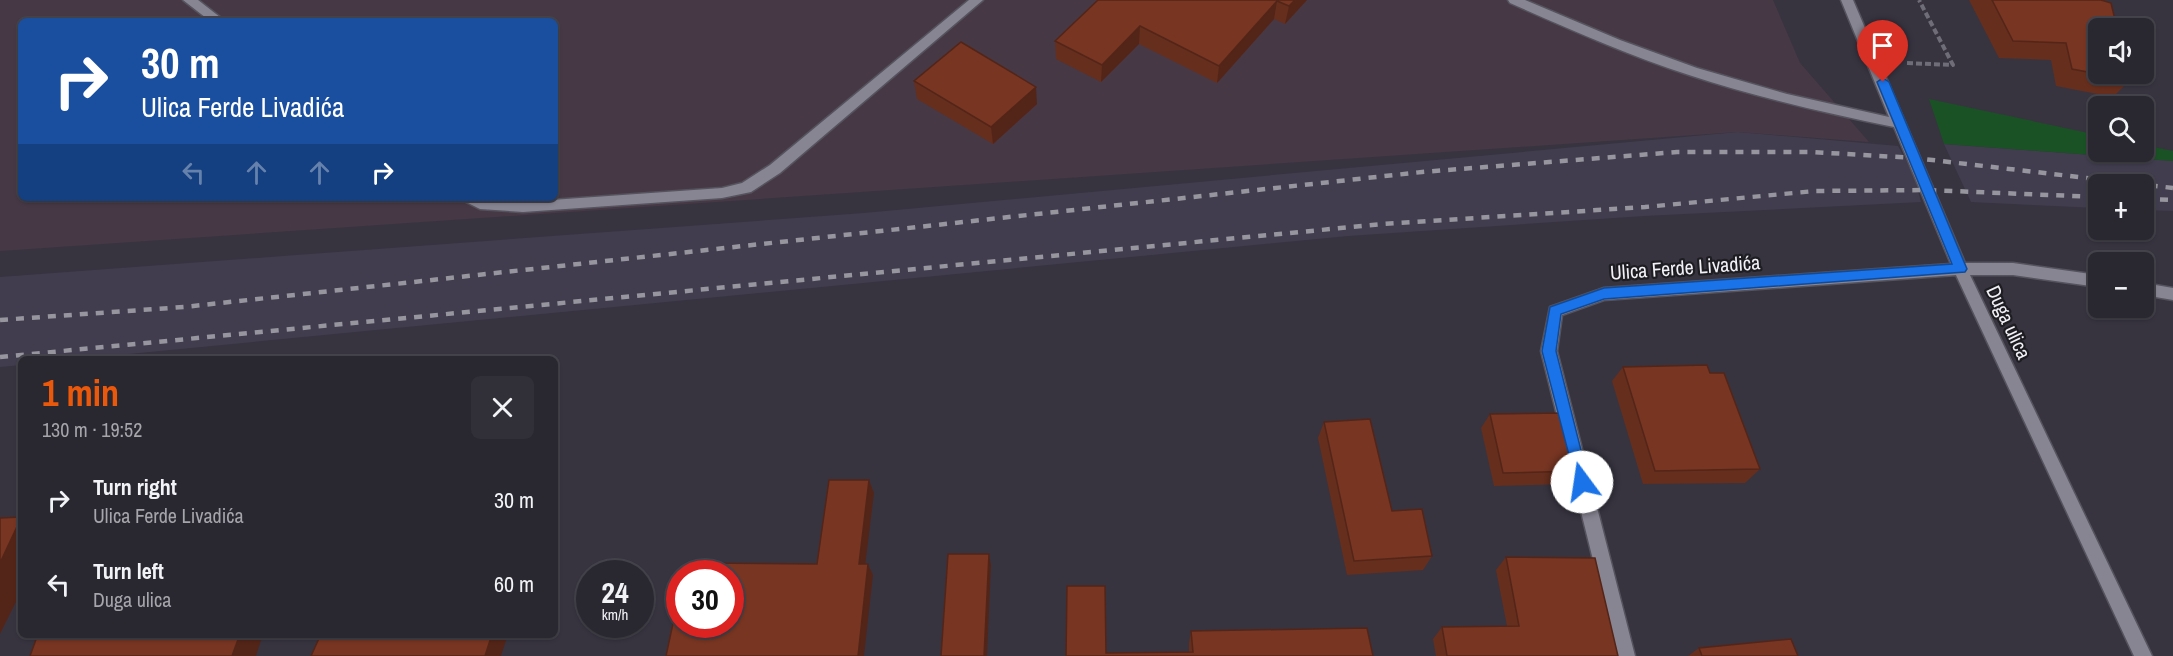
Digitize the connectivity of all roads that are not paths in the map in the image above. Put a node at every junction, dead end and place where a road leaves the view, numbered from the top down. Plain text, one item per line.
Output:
1 (189, 0) edge
2 (977, 0) edge
3 (1514, 0) edge
4 (1847, 0) edge
5 (215, 18) edge
6 (1901, 124) junction
7 (476, 201) edge
8 (1960, 269) junction
9 (2088, 280) edge
10 (2154, 291) edge
11 (2173, 294) edge
12 (1626, 656) edge
13 (2143, 656) edge

1 - 5 street
2 - 7 street
3 - 6 street
4 - 6 street, Duga ulica
6 - 8 street, Duga ulica
8 - 9 street
8 - 12 street, Ulica Ferde Livadića
8 - 13 street, Duga ulica
10 - 11 street

